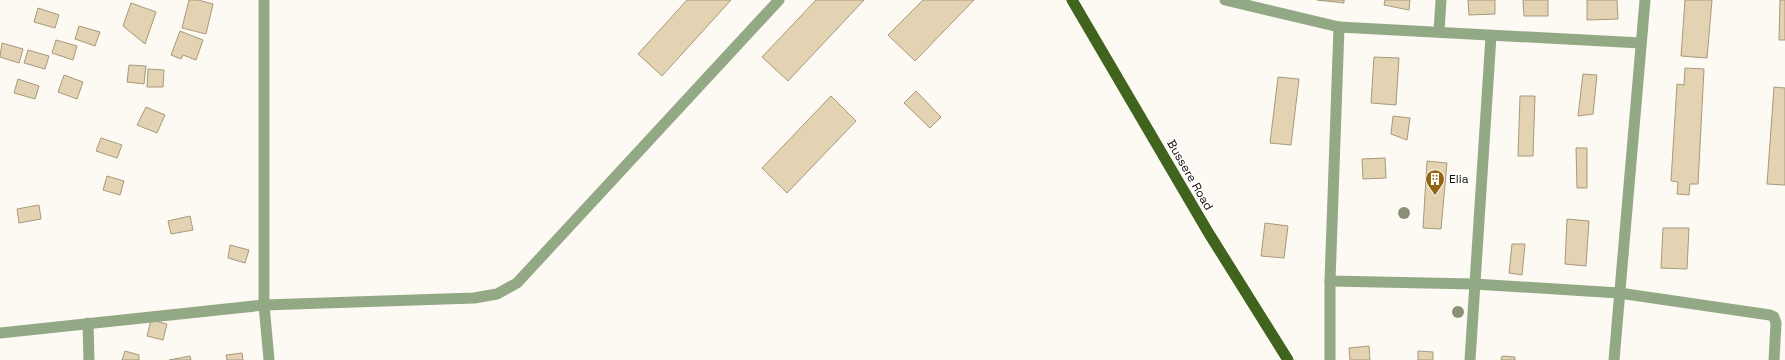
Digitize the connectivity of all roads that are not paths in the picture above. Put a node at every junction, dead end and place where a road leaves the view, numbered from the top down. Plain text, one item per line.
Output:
1 (264, 0) edge
2 (779, 0) edge
3 (1072, 0) edge
4 (1226, 0) edge
5 (1441, 0) edge
6 (1645, 0) edge
7 (1339, 27) junction
8 (1439, 31) junction
9 (1491, 36) junction
10 (1641, 43) junction
11 (1330, 281) junction
12 (1474, 284) junction
13 (1619, 293) junction
14 (264, 305) junction
15 (88, 324) junction
16 (0, 333) edge
17 (89, 360) edge
18 (269, 360) edge
19 (1288, 360) edge
20 (1330, 360) edge
21 (1470, 360) edge
22 (1614, 360) edge
23 (1774, 360) edge

1 - 14 street
2 - 14 street
3 - 19 main road, Bussere Road
4 - 7 street
5 - 8 street
6 - 10 street
7 - 8 street
7 - 11 street
8 - 9 street
9 - 10 street
9 - 12 street
10 - 13 street
11 - 12 street
11 - 20 street
12 - 13 street
12 - 21 street
13 - 22 street
13 - 23 street
14 - 15 street
14 - 18 street
15 - 16 street
15 - 17 street

